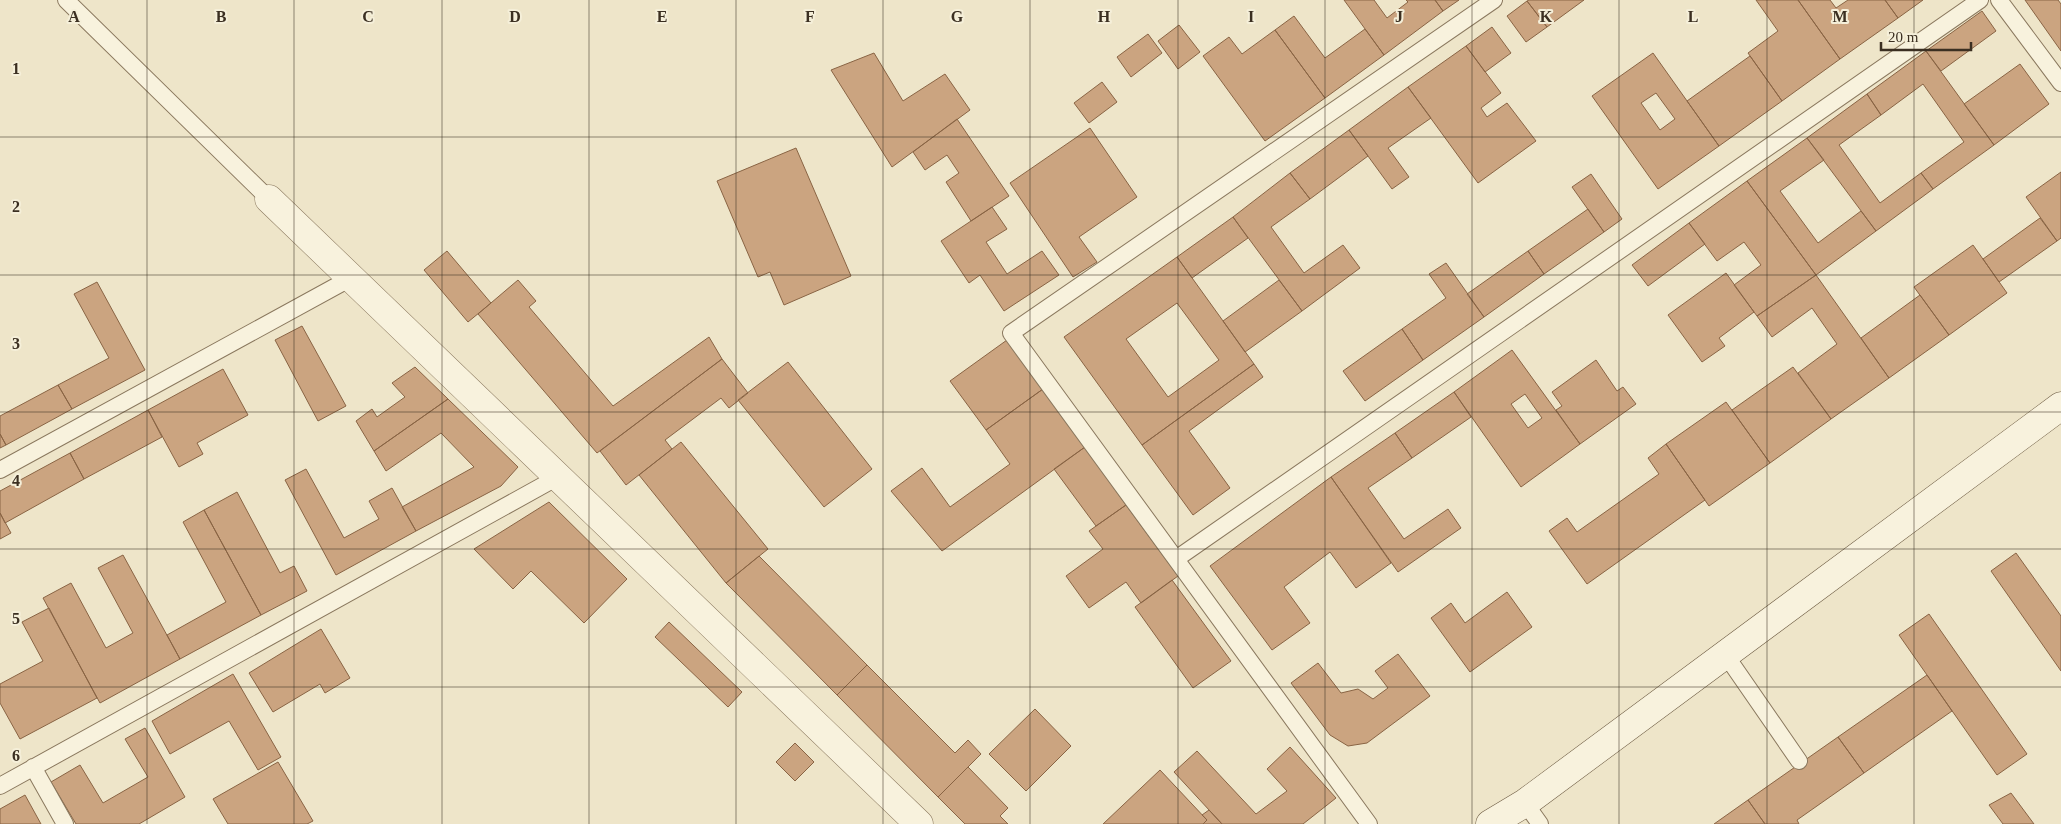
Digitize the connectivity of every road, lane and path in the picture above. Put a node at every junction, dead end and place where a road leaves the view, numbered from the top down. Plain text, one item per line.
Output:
1 (66, 0) edge
2 (1494, 0) edge
3 (1980, 0) edge
4 (1999, 0) edge
5 (2061, 83) edge
6 (269, 200) joint
7 (351, 278) junction
8 (2061, 406) edge
9 (0, 470) edge
10 (558, 477) junction
11 (1176, 559) junction
12 (1725, 654) junction
13 (1799, 760) dead end
14 (33, 767) junction
15 (0, 786) edge
16 (1533, 814) edge
17 (66, 824) edge
18 (918, 824) edge
19 (1370, 824) edge
20 (1490, 824) edge

1 - 6 lane
2 - 11 lane
3 - 11 lane
4 - 5 lane
6 - 7 street
7 - 9 lane
7 - 10 street
8 - 12 street
10 - 14 lane
10 - 18 street
11 - 19 lane
12 - 13 lane
12 - 16 street
14 - 15 lane
14 - 17 lane
16 - 20 street

